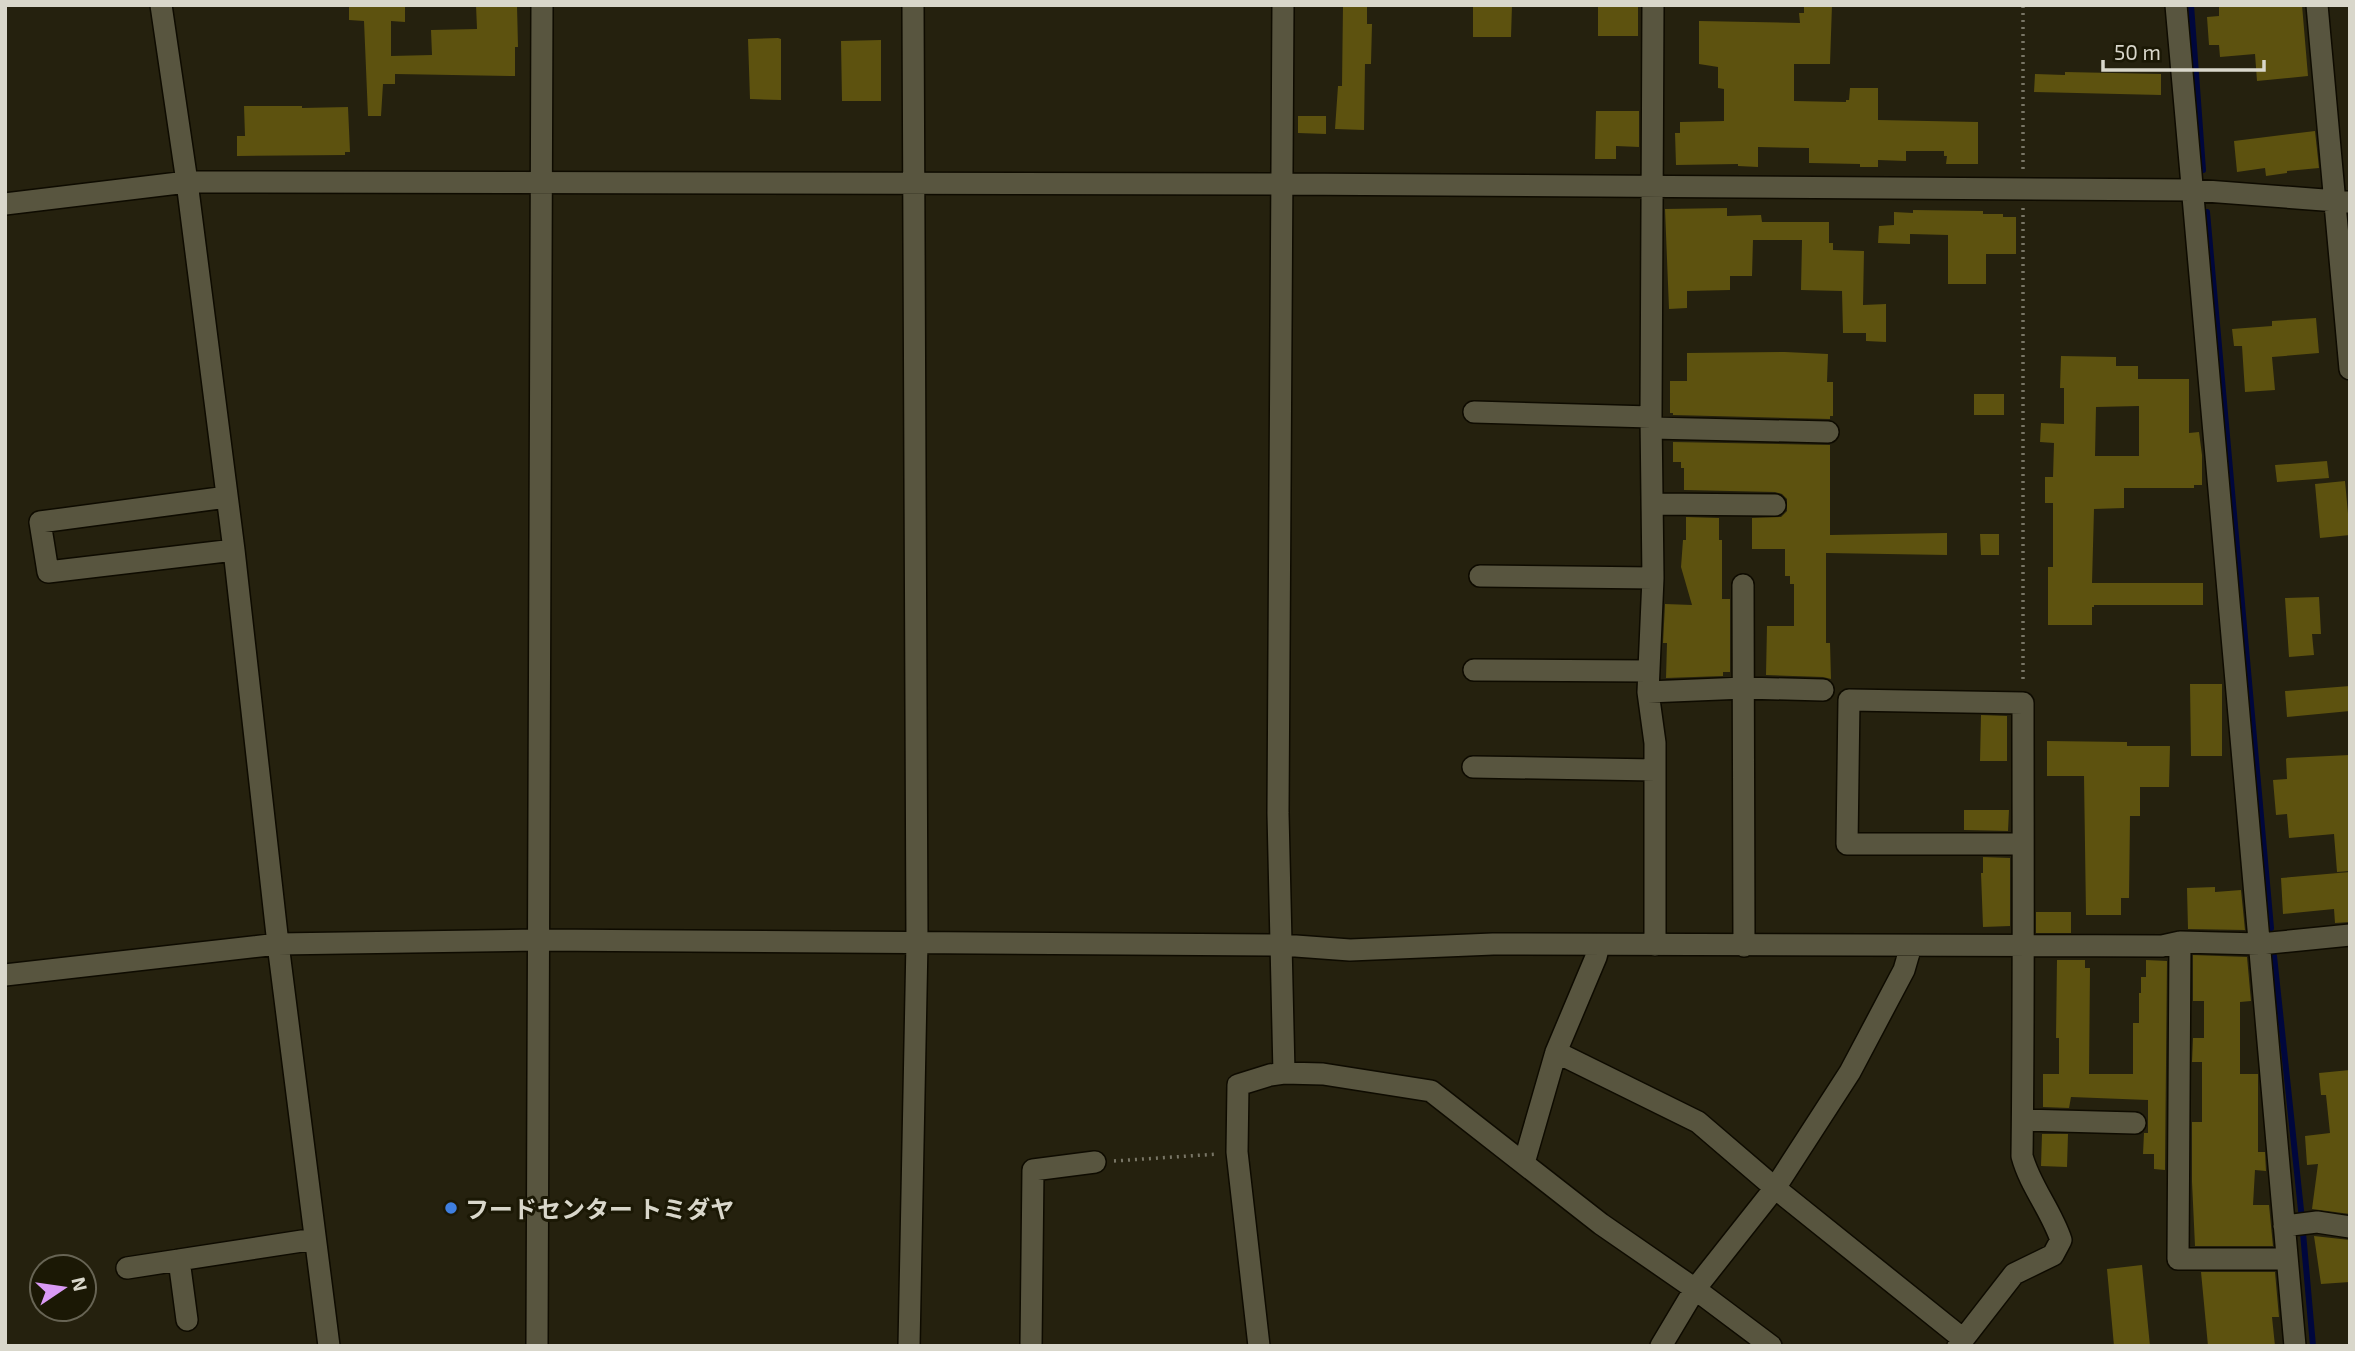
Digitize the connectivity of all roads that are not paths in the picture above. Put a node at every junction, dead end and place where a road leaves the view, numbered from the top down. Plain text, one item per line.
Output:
1 (162, 5) edge
2 (542, 5) edge
3 (913, 5) edge
4 (1283, 5) edge
5 (1653, 5) edge
6 (2176, 5) edge
7 (2316, 5) edge
8 (187, 182) junction
9 (912, 183) junction
10 (542, 184) junction
11 (1283, 184) junction
12 (1652, 185) junction
13 (2193, 190) junction
14 (2342, 201) edge
15 (5, 204) edge
16 (2350, 369) edge
17 (1474, 412) dead end
18 (1651, 422) junction
19 (1828, 432) dead end
20 (227, 497) junction
21 (1653, 504) junction
22 (1775, 505) dead end
23 (234, 550) junction
24 (1480, 576) dead end
25 (1653, 578) junction
26 (1743, 584) dead end
27 (1474, 670) dead end
28 (1648, 682) junction
29 (1744, 688) junction
30 (1823, 690) dead end
31 (1473, 767) dead end
32 (1655, 770) junction
33 (2024, 844) junction
34 (2350, 935) edge
35 (537, 940) junction
36 (917, 942) junction
37 (2180, 942) junction
38 (278, 944) junction
39 (2260, 944) junction
40 (1282, 945) junction
41 (1599, 945) junction
42 (1655, 945) junction
43 (1744, 946) junction
44 (1911, 946) junction
45 (2023, 946) junction
46 (5, 975) edge
47 (1556, 1052) junction
48 (1284, 1073) junction
49 (2023, 1120) junction
50 (2135, 1122) dead end
51 (1095, 1162) road end
52 (1524, 1163) junction
53 (1775, 1188) junction
54 (2284, 1226) junction
55 (2350, 1227) edge
56 (315, 1239) junction
57 (2287, 1259) junction
58 (179, 1260) junction
59 (127, 1268) dead end
60 (1695, 1289) junction
61 (187, 1320) dead end
62 (1961, 1342) edge
63 (329, 1346) edge
64 (537, 1346) edge
65 (909, 1346) edge
66 (1031, 1346) edge
67 (1259, 1346) edge
68 (1661, 1346) edge
69 (1771, 1346) edge
70 (2295, 1346) edge

1 - 8 street
2 - 10 street
3 - 9 street
4 - 11 street
5 - 12 street
6 - 13 street
7 - 14 street
8 - 10 street
8 - 15 street
8 - 20 street
9 - 10 street
9 - 11 street
9 - 36 street
10 - 35 street
11 - 12 street
11 - 40 street
12 - 13 street
12 - 18 street
13 - 14 street
13 - 39 street
14 - 16 street
17 - 18 street
18 - 19 street
18 - 21 street
20 - 23 street
20 - 23 street
21 - 22 street
21 - 25 street
23 - 38 street
24 - 25 street
25 - 28 street
26 - 29 street
27 - 28 street
28 - 29 street
28 - 32 street
29 - 30 street
29 - 43 street
31 - 32 street
32 - 42 street
33 - 33 street
33 - 45 street
34 - 39 street
35 - 36 street
35 - 38 street
35 - 64 street
36 - 40 street
36 - 65 street
37 - 39 street
37 - 45 street
37 - 57 street
38 - 46 street
38 - 56 street
39 - 54 street
40 - 41 street
40 - 48 street
41 - 42 street
41 - 47 street
42 - 43 street
43 - 44 street
44 - 45 street
44 - 53 street
45 - 49 street
47 - 52 street
47 - 53 street
48 - 52 street
48 - 67 street
49 - 50 street
49 - 62 street
51 - 66 street
52 - 60 street
53 - 60 street
53 - 62 street
54 - 55 street
54 - 57 street
56 - 58 street
56 - 63 street
57 - 70 street
58 - 59 street
58 - 61 street
60 - 68 street
60 - 69 street

